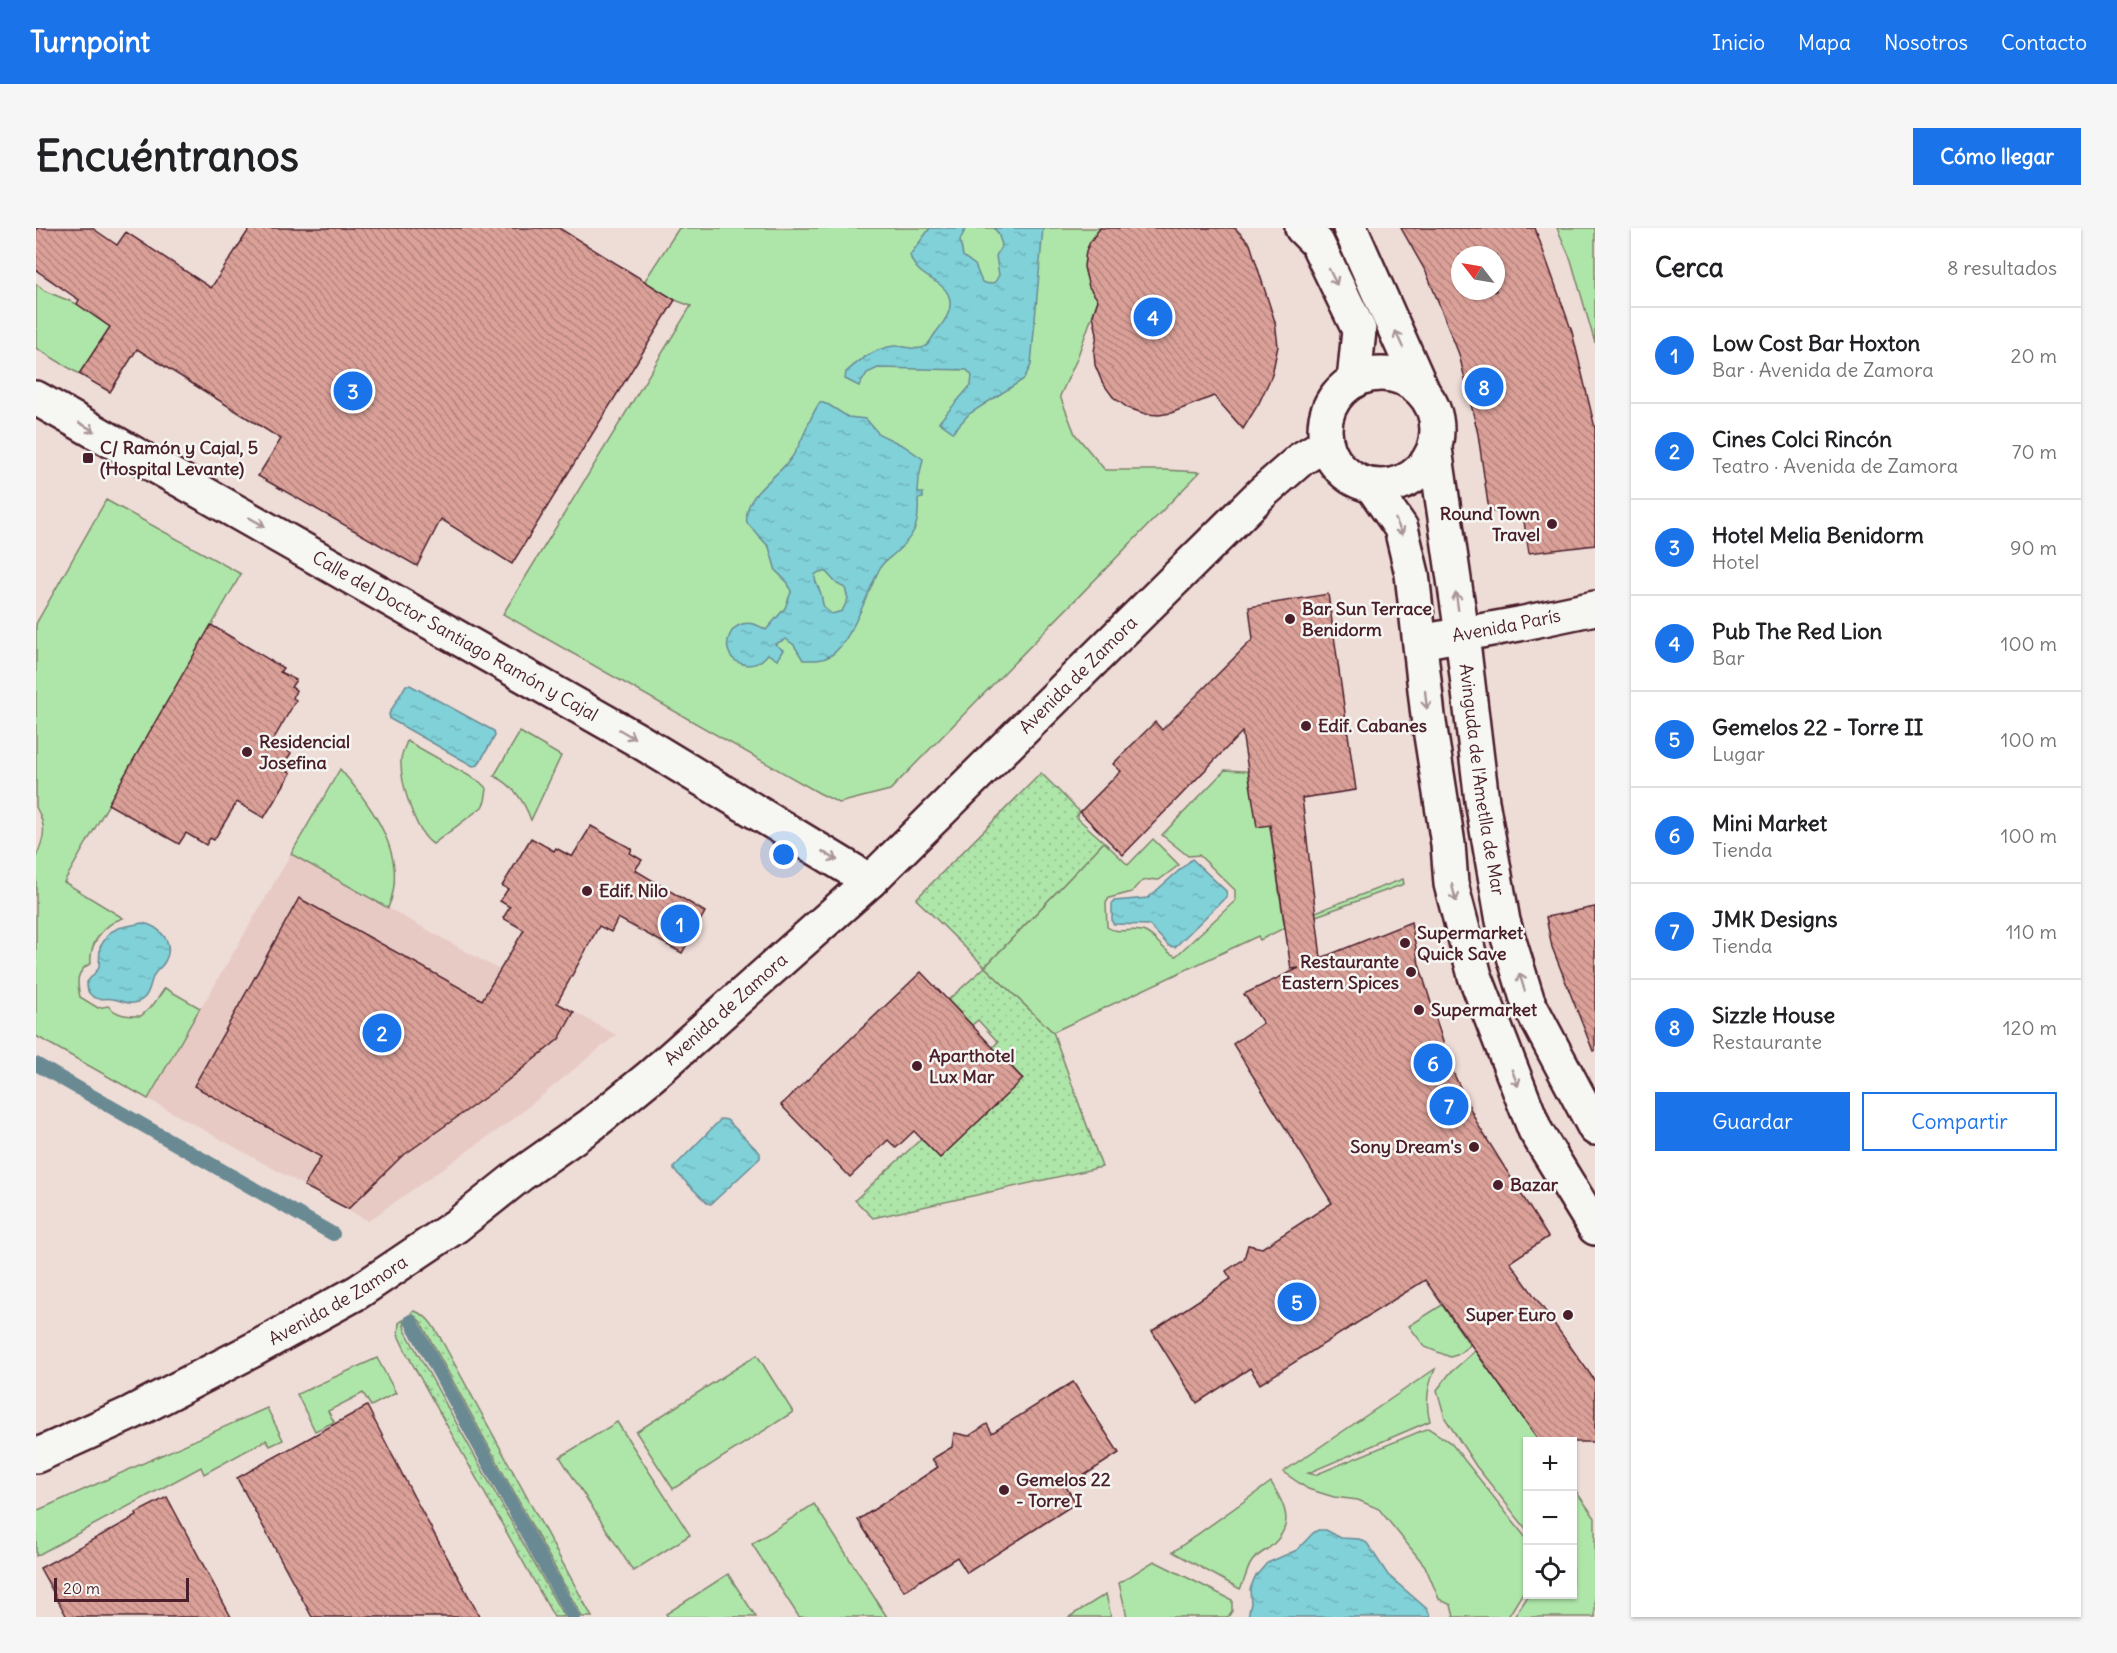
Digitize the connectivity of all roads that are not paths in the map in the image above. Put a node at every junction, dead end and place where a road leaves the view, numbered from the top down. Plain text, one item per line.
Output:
1 (1302, 228) edge
2 (1350, 228) edge
3 (1354, 381) junction
4 (1423, 392) junction
5 (36, 398) edge
6 (1326, 444) junction
7 (1435, 449) junction
8 (1372, 486) junction
9 (1595, 608) edge
10 (1462, 634) junction
11 (1420, 642) junction
12 (870, 881) junction
13 (1595, 1128) edge
14 (1595, 1228) edge
15 (36, 1456) edge

1 -> 3 street
4 -> 2 street
3 - 4 street
3 - 6 street
4 - 7 street
5 -> 12 street, Calle del Doctor Santiago Ramón y Cajal
6 - 8 street
6 - 12 street, Avenida de Zamora
7 - 8 street
10 -> 7 street, Avinguda de l'Ametlla de Mar
8 -> 11 street
9 - 10 street, Avenida París
10 - 11 street, Avenida París
13 -> 10 street, Avinguda de l'Ametlla de Mar
11 -> 14 street
12 - 15 street, Avenida de Zamora

